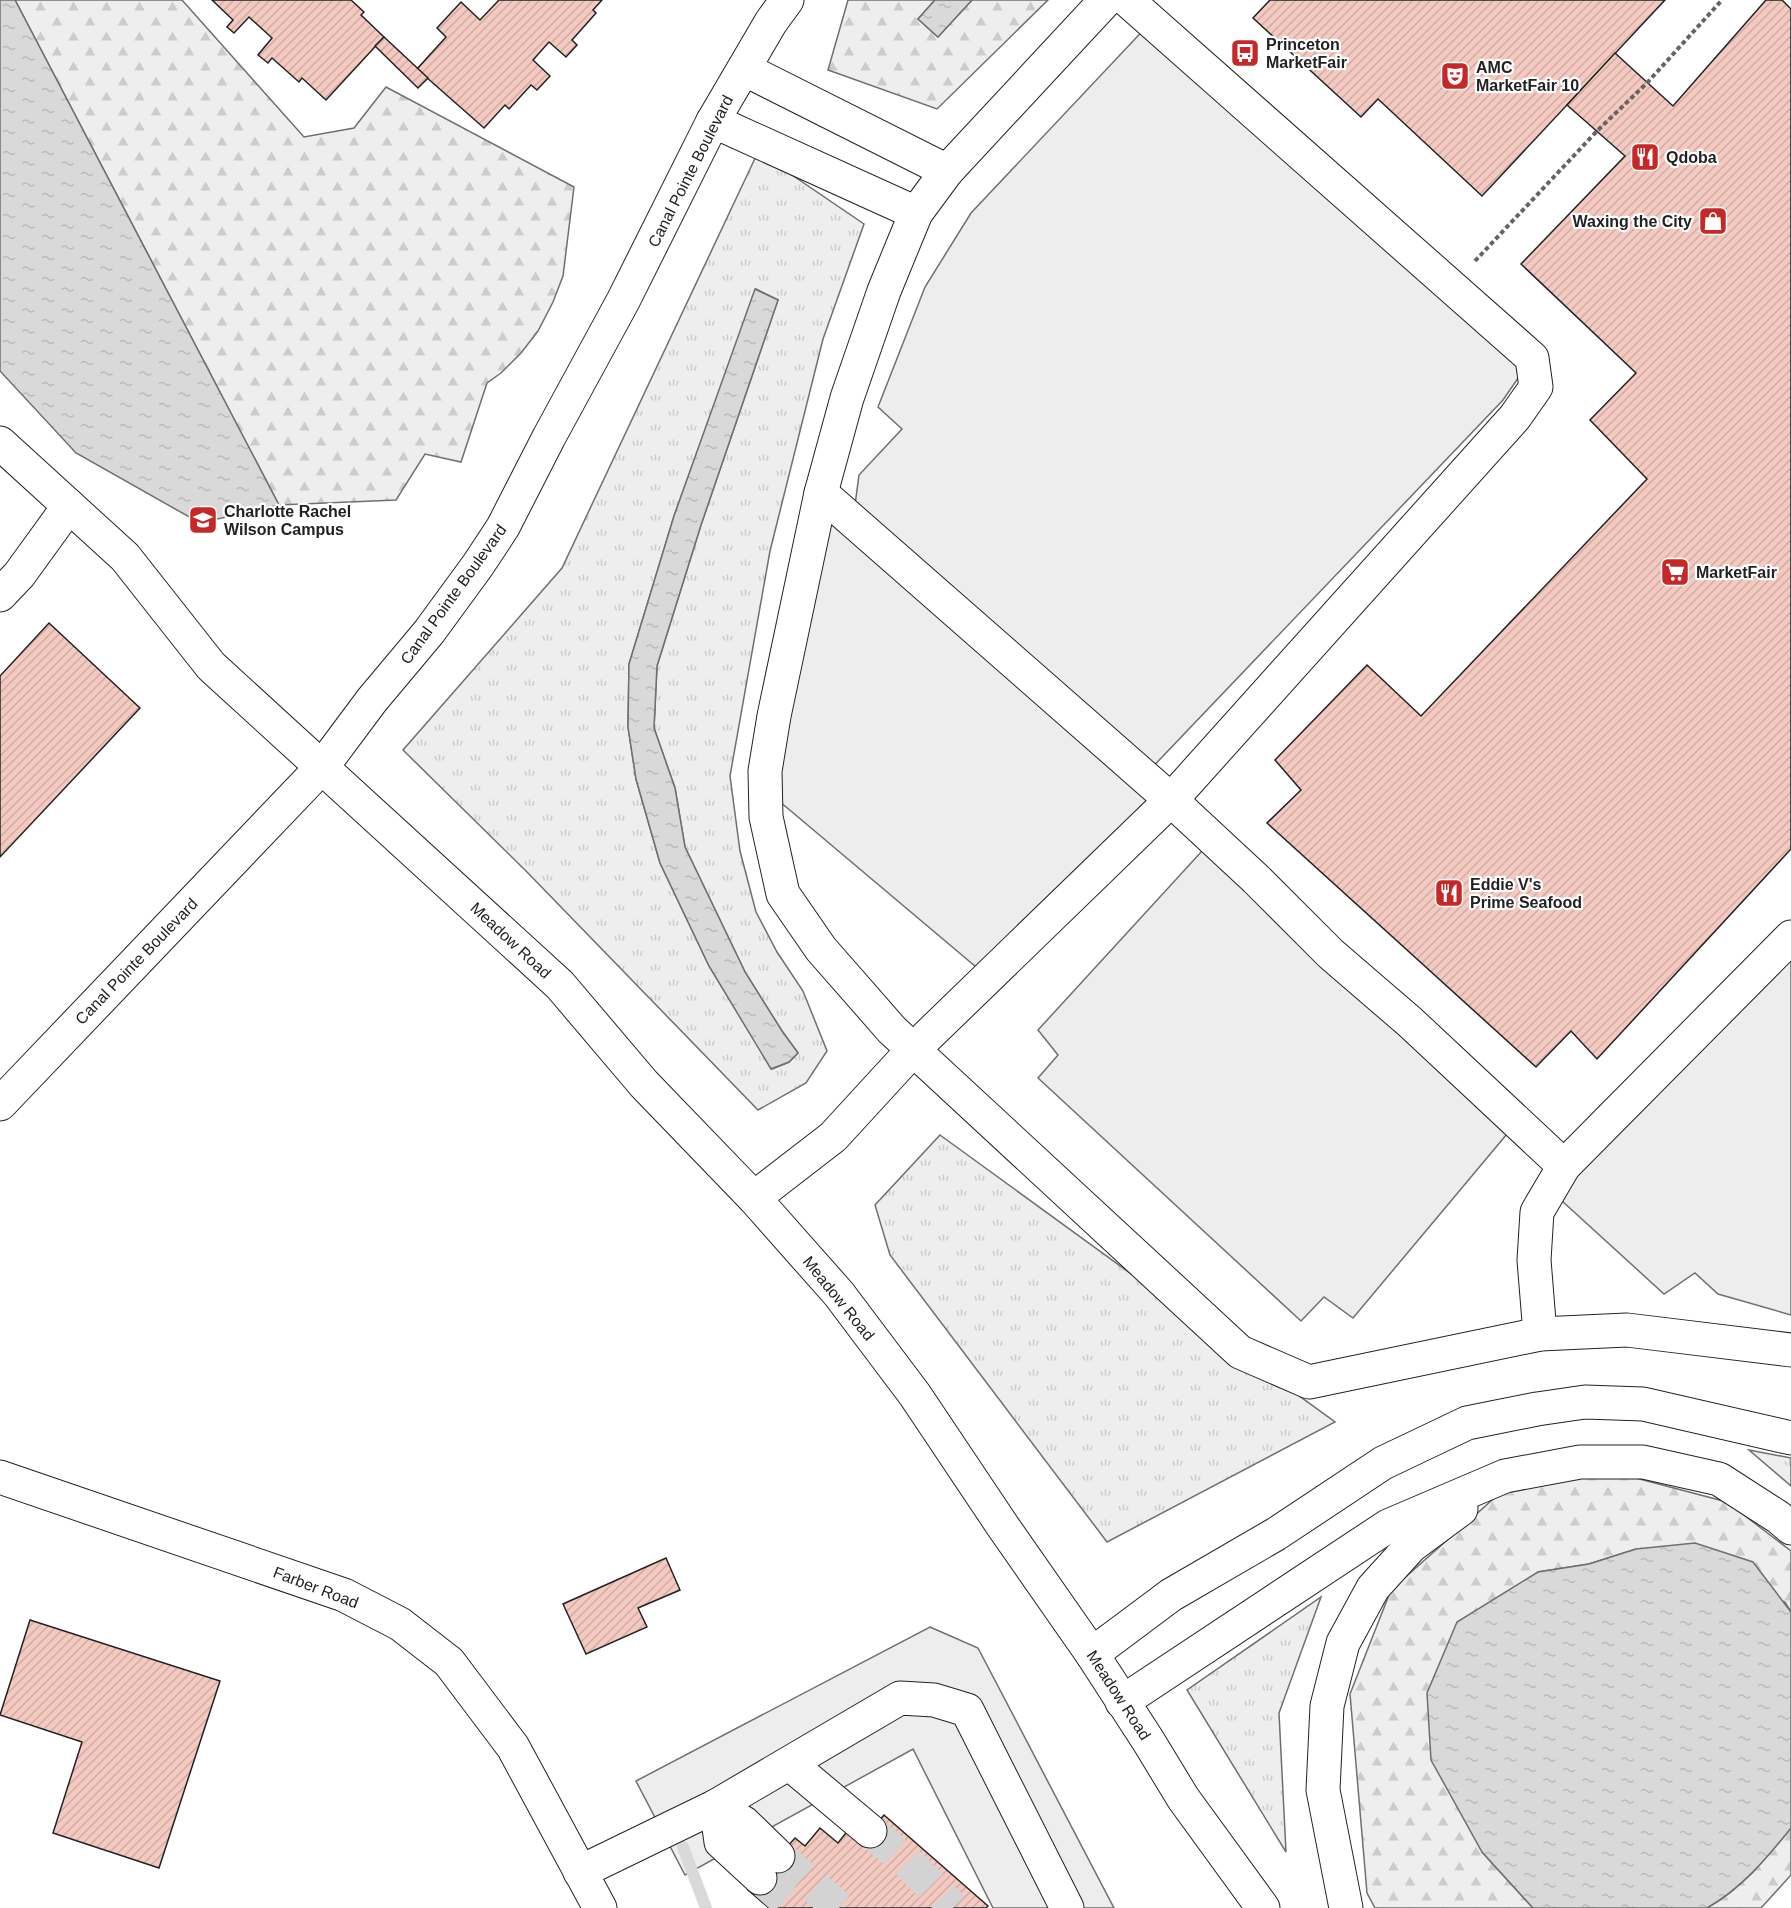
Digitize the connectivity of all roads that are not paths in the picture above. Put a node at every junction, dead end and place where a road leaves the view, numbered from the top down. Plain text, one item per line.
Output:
1 (787, 0) edge
2 (1106, 0) edge
3 (1127, 0) edge
4 (744, 69) junction
5 (713, 121) junction
6 (947, 171) junction
7 (916, 213) junction
8 (0, 443) edge
9 (822, 493) junction
10 (69, 506) junction
11 (6, 577) edge
12 (322, 766) junction
13 (1171, 800) junction
14 (1791, 937) edge
15 (912, 1051) junction
16 (0, 1104) edge
17 (1564, 1166) junction
18 (754, 1198) junction
19 (1540, 1334) junction
20 (1791, 1350) edge
21 (1791, 1438) edge
22 (1505, 1476) junction
23 (0, 1477) edge
24 (1791, 1528) edge
25 (1092, 1654) junction
26 (1122, 1702) junction
27 (790, 1764) junction
28 (716, 1806) junction
29 (870, 1831) tunnel mouth
30 (769, 1867) tunnel mouth
31 (580, 1872) junction
32 (600, 1908) edge
33 (1067, 1908) edge
34 (1263, 1908) edge
35 (1346, 1908) edge

1 - 4 main road, Canal Pointe Boulevard
2 - 6 main road
3 - 13 main road
4 - 5 main road, Canal Pointe Boulevard
4 - 6 main road
5 - 7 main road
5 - 12 main road, Canal Pointe Boulevard
6 - 7 main road
7 - 9 main road
8 - 10 main road, Meadow Road
9 - 13 main road
9 - 15 main road
10 - 11 main road
10 - 12 main road, Meadow Road
12 - 16 main road, Canal Pointe Boulevard
12 - 18 main road, Meadow Road
13 - 15 main road
13 - 17 main road
14 - 17 main road
15 - 18 main road
15 - 19 main road
17 - 19 main road
18 - 25 main road, Meadow Road
19 - 20 main road
21 - 25 main road
22 - 24 main road
22 - 26 main road
22 - 35 main road
23 - 31 main road, Farber Road
25 - 26 main road, Meadow Road
26 - 34 main road, Meadow Road
27 - 28 main road
27 - 29 main road
27 - 33 main road
28 - 30 main road
28 - 31 main road
31 - 32 main road, Farber Road

